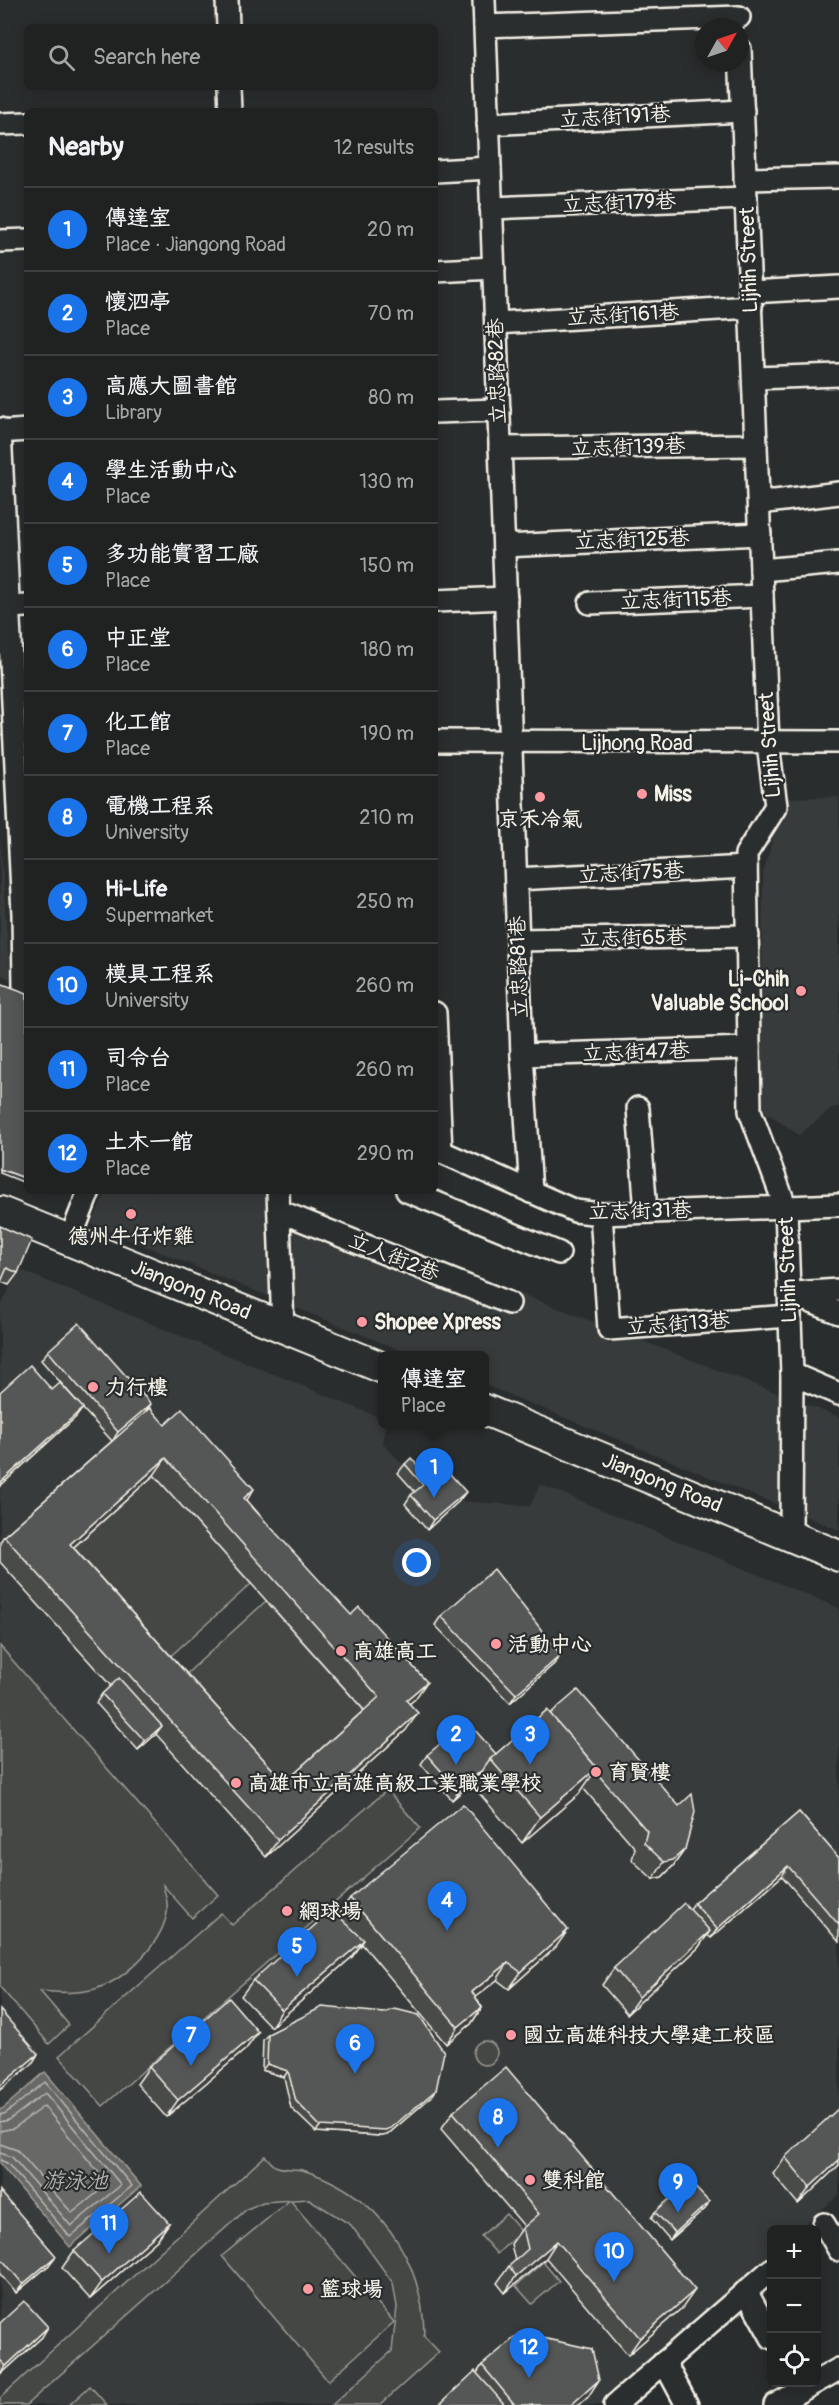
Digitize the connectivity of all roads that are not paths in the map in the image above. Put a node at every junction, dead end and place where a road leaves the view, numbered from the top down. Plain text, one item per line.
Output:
1 (227, 0) edge
2 (484, 0) edge
3 (739, 15) edge
4 (228, 24) edge
5 (485, 27) junction
6 (741, 72) edge
7 (229, 90) edge
8 (230, 108) edge
9 (742, 111) junction
10 (24, 123) edge
11 (0, 124) edge
12 (488, 124) junction
13 (490, 168) junction
14 (438, 171) edge
15 (839, 177) edge
16 (746, 188) junction
17 (491, 208) junction
18 (24, 240) edge
19 (0, 241) edge
20 (494, 268) junction
21 (438, 271) edge
22 (839, 287) edge
23 (750, 300) junction
24 (496, 323) junction
25 (839, 375) edge
26 (754, 378) junction
27 (499, 410) junction
28 (438, 412) edge
29 (24, 430) edge
30 (0, 431) edge
31 (756, 445) junction
32 (500, 448) junction
33 (839, 494) edge
34 (759, 503) junction
35 (760, 534) junction
36 (504, 546) junction
37 (839, 563) edge
38 (761, 570) junction
39 (762, 596) junction
40 (506, 598) junction
41 (438, 601) edge
42 (590, 603) dead end
43 (17, 607) edge
44 (20, 702) edge
45 (438, 741) edge
46 (511, 742) junction
47 (839, 742) edge
48 (768, 744) junction
49 (22, 797) edge
50 (746, 867) junction
51 (24, 876) edge
52 (516, 879) junction
53 (747, 936) junction
54 (518, 940) junction
55 (749, 1048) junction
56 (522, 1055) junction
57 (638, 1108) dead end
58 (438, 1151) edge
59 (531, 1192) junction
60 (88, 1194) edge
61 (414, 1194) edge
62 (279, 1201) edge
63 (839, 1205) edge
64 (786, 1208) junction
65 (0, 1212) edge
66 (646, 1212) junction
67 (601, 1214) junction
68 (70, 1240) junction
69 (559, 1253) dead end
70 (839, 1290) edge
71 (789, 1293) junction
72 (509, 1303) dead end
73 (839, 1313) edge
74 (790, 1316) junction
75 (283, 1328) junction
76 (378, 1366) edge
77 (792, 1374) junction
78 (839, 1394) edge
79 (489, 1412) edge
80 (791, 1536) junction
81 (839, 1556) edge
82 (826, 2222) edge
83 (839, 2250) edge
84 (767, 2273) edge
85 (746, 2291) junction
86 (768, 2333) edge
87 (664, 2362) junction
88 (839, 2369) edge
89 (821, 2378) edge
90 (804, 2387) edge
91 (615, 2405) edge
92 (687, 2405) edge
93 (775, 2405) edge

1 - 4 street
2 - 5 street, 立忠路82巷
3 - 5 street
5 - 12 street, 立忠路82巷
6 - 9 street, Lijhih Street
7 - 8 street
9 - 12 street, 立志街191巷
9 - 16 street, Lijhih Street
10 - 11 street
12 - 13 street, 立忠路82巷
13 - 14 street
13 - 17 street, 立忠路82巷
15 - 16 street, 立志街179巷
16 - 17 street, 立志街179巷
16 - 23 street, Lijhih Street
17 - 20 street, 立忠路82巷
18 - 19 street
20 - 21 street
20 - 24 street, 立忠路82巷
22 - 23 street, 立志街161巷
23 - 24 street, 立志街161巷
23 - 26 street, Lijhih Street
24 - 27 street, 立忠路82巷
25 - 26 street
26 - 31 street, Lijhih Street
27 - 28 street
27 - 32 street, 立忠路82巷
29 - 30 street
30 - 43 street
31 - 32 street, 立志街139巷
31 - 34 street, Lijhih Street
32 - 36 street, 立忠路82巷
33 - 34 street
34 - 35 street, Lijhih Street
35 - 36 street, 立志街125巷
35 - 38 street, Lijhih Street
36 - 40 street, 立忠路82巷
37 - 38 street
38 - 39 street, Lijhih Street
39 - 42 street, 立志街115巷
39 - 48 street, Lijhih Street
40 - 41 street
40 - 46 street, 立忠路82巷
43 - 44 street
44 - 49 street
45 - 46 street, Lijhong Road
46 - 48 street, Lijhong Road
46 - 52 street, 立忠路81巷
47 - 48 street, Lijhong Road
48 - 50 street, Lijhih Street
49 - 51 street
50 - 52 street, 立志街75巷
50 - 53 street, Lijhih Street
52 - 54 street, 立忠路81巷
53 - 54 street, 立志街65巷
53 - 55 street, Lijhih Street
54 - 56 street, 立忠路81巷
55 - 56 street, 立志街47巷
55 - 64 street, Lijhih Street
56 - 59 street, 立忠路81巷
57 - 66 street
58 - 59 street, 立志街31巷
59 - 67 street, 立志街31巷
60 - 68 street
61 - 69 street
62 - 72 street, 立人街2巷
62 - 75 street
63 - 64 street, 立志街31巷
64 - 66 street, 立志街31巷
64 - 71 street, Lijhih Street
65 - 68 street, Jiangong Road
66 - 67 street, 立志街31巷
67 - 74 street, 立志街13巷
68 - 75 street, Jiangong Road
70 - 71 street
71 - 73 street
71 - 74 street, Lijhih Street
74 - 77 street, Lijhih Street
75 - 76 street, Jiangong Road
77 - 78 street
77 - 80 street, Lijhih Street
79 - 80 street, Jiangong Road
80 - 81 street, Jiangong Road
82 - 83 street
84 - 85 street
85 - 86 street
85 - 87 street
87 - 91 street
87 - 92 street
88 - 89 street
90 - 93 street

